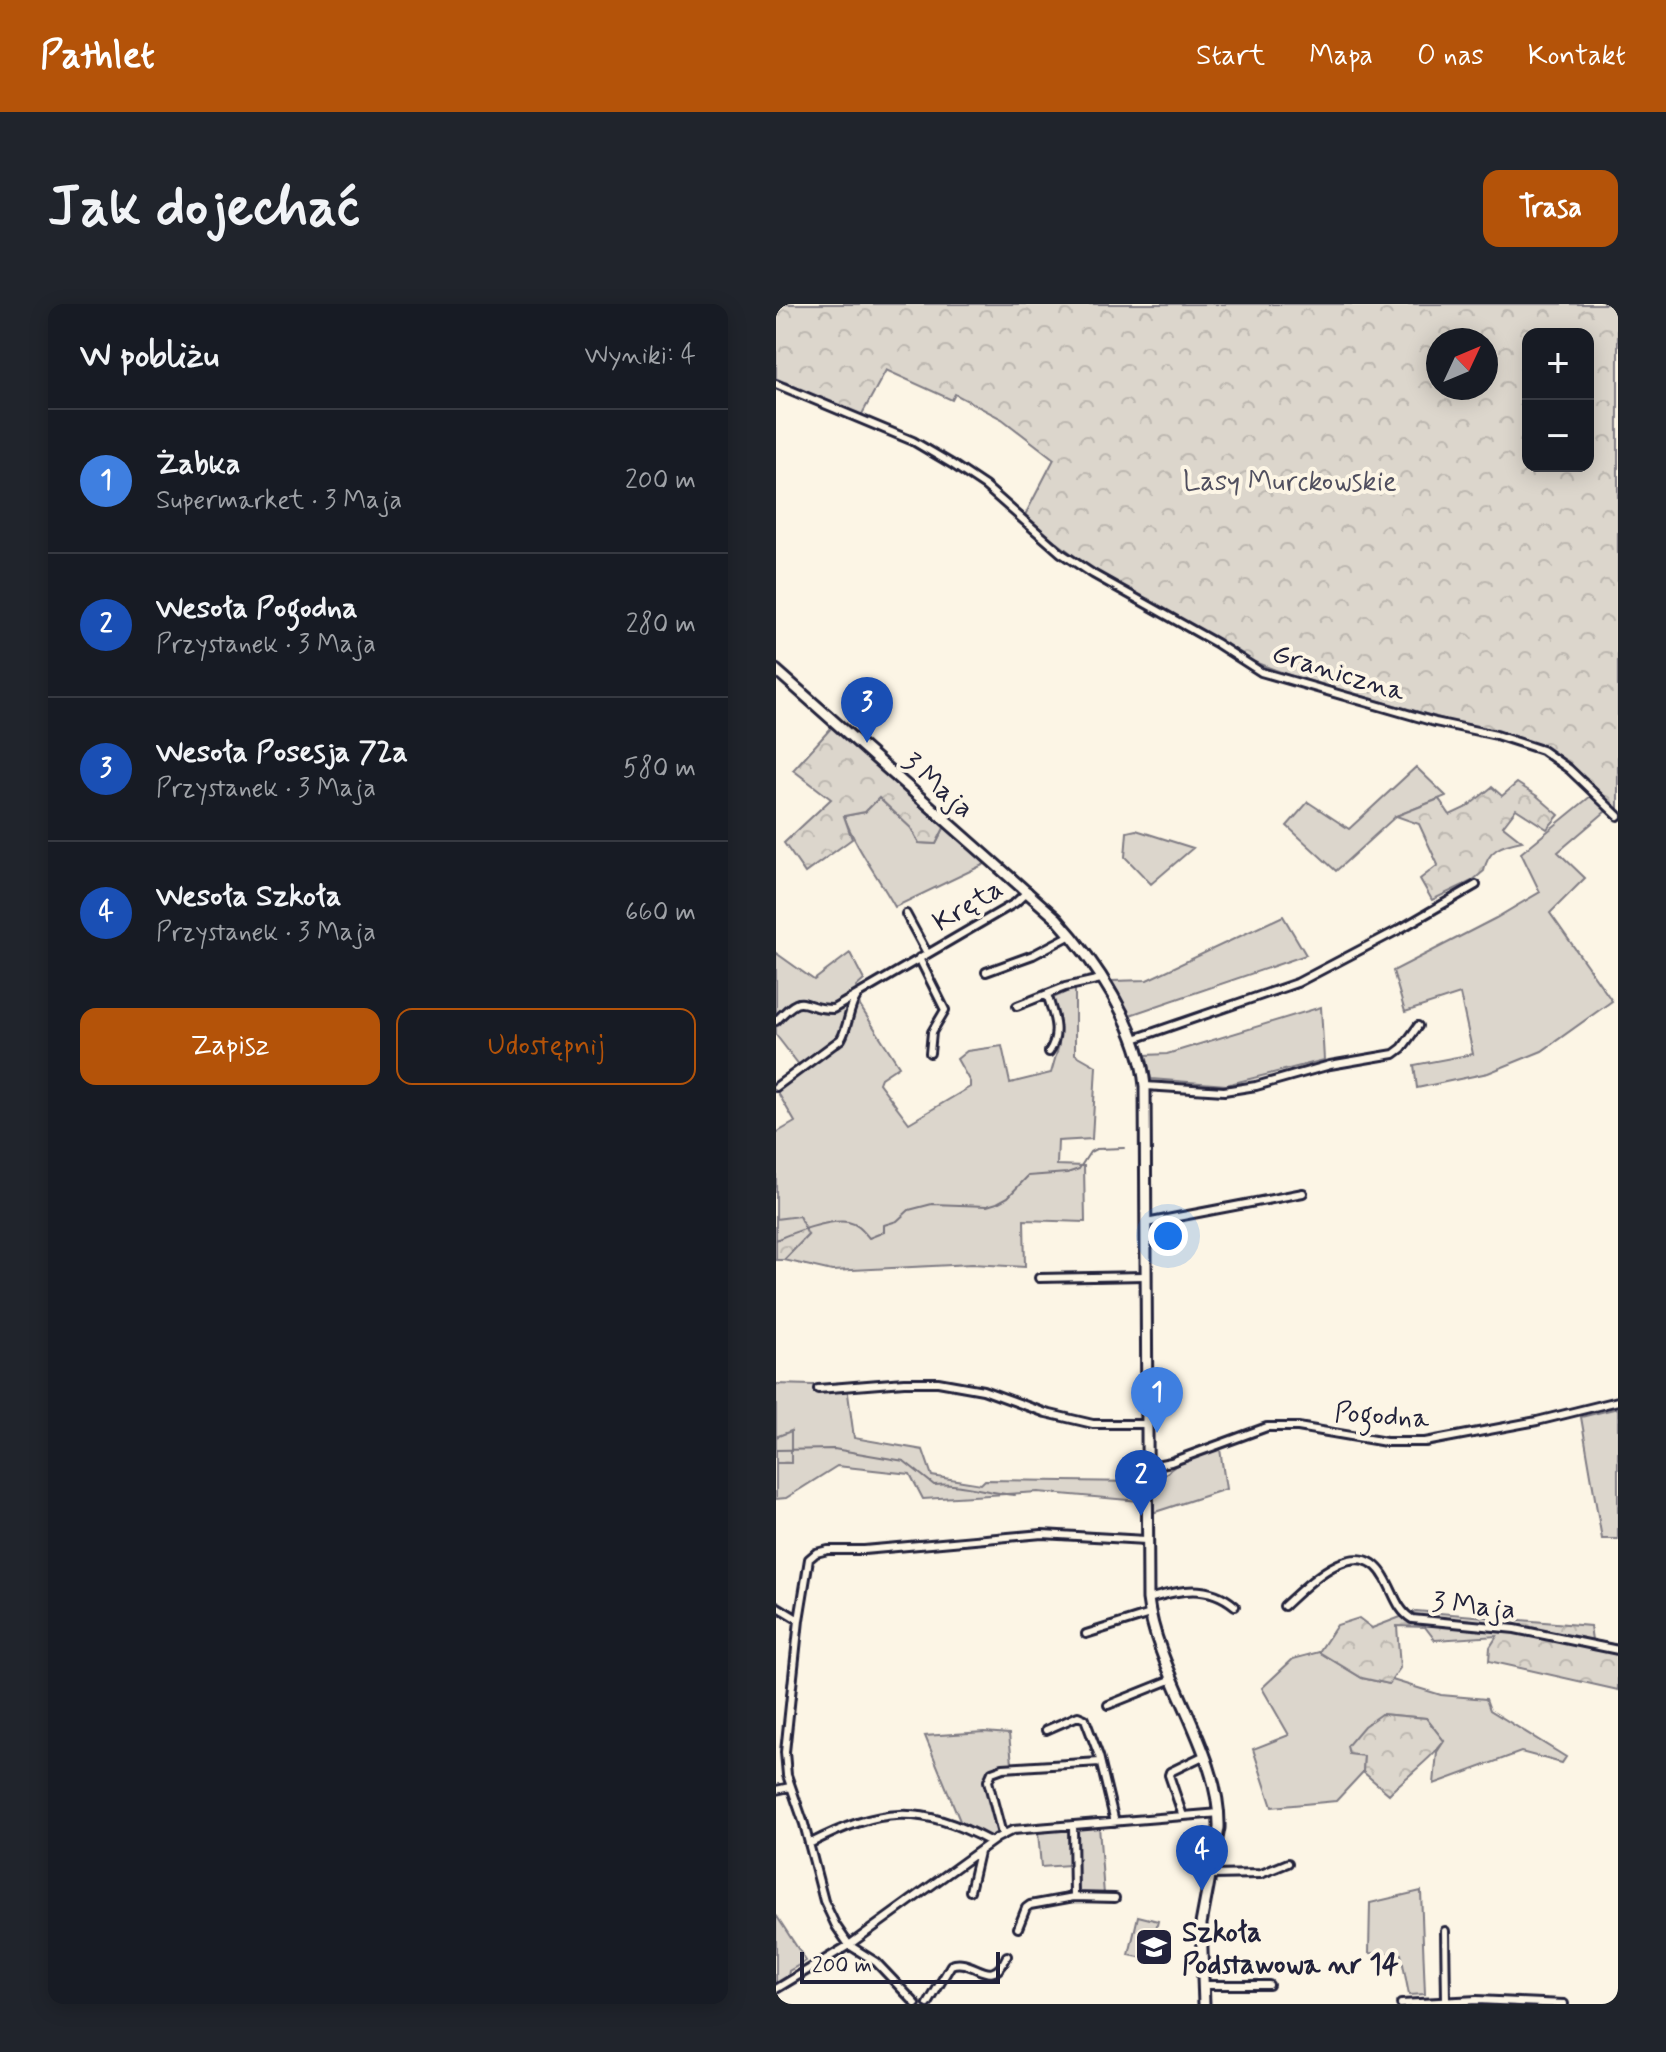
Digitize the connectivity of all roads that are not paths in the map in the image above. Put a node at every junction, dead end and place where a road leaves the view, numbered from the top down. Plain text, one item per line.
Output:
1 (776, 384) edge
2 (776, 670) edge
3 (1618, 816) edge
4 (1476, 885) dead end
5 (1028, 891) junction
6 (906, 914) dead end
7 (1071, 935) junction
8 (927, 953) junction
9 (919, 958) junction
10 (986, 972) dead end
11 (1101, 979) junction
12 (1047, 994) junction
13 (857, 996) junction
14 (1017, 1006) dead end
15 (776, 1021) edge
16 (1418, 1026) dead end
17 (1134, 1039) junction
18 (1049, 1052) dead end
19 (930, 1053) dead end
20 (1145, 1086) junction
21 (776, 1087) edge
22 (1303, 1193) dead end
23 (1145, 1223) junction
24 (1145, 1276) junction
25 (1039, 1278) dead end
26 (818, 1389) dead end
27 (1618, 1401) edge
28 (1146, 1424) junction
29 (1146, 1467) junction
30 (1146, 1540) junction
31 (1148, 1599) junction
32 (776, 1606) edge
33 (1235, 1606) dead end
34 (1284, 1606) dead end
35 (1150, 1614) junction
36 (799, 1620) junction
37 (1086, 1634) dead end
38 (1618, 1650) edge
39 (1173, 1679) junction
40 (1108, 1705) dead end
41 (1046, 1730) dead end
42 (1203, 1756) junction
43 (1100, 1762) junction
44 (790, 1787) junction
45 (776, 1790) edge
46 (1220, 1813) junction
47 (1183, 1816) junction
48 (1115, 1822) junction
49 (1073, 1825) junction
50 (997, 1838) junction
51 (809, 1844) junction
52 (980, 1850) junction
53 (1288, 1863) dead end
54 (1211, 1875) junction
55 (970, 1891) dead end
56 (1074, 1897) junction
57 (1115, 1898) dead end
58 (1018, 1928) dead end
59 (1445, 1931) dead end
60 (849, 1945) junction
61 (1007, 1956) dead end
62 (1203, 1985) junction
63 (1269, 1985) dead end
64 (776, 1989) edge
65 (1446, 2000) junction
66 (916, 2004) edge
67 (928, 2004) edge
68 (1204, 2004) edge
69 (1401, 2004) edge
70 (1564, 2004) edge

1 - 3 street, Graniczna
2 - 5 street, 3 Maja
4 - 17 street
5 - 7 street, 3 Maja
5 - 8 street, Kręta
6 - 8 street, Kręta
7 - 10 street
7 - 11 street, 3 Maja
8 - 9 street, Kręta
9 - 13 street, Kręta
9 - 19 street, Kręta
11 - 12 street
11 - 17 street, 3 Maja
12 - 14 street
12 - 18 street
13 - 15 street, Kręta
13 - 21 street
16 - 20 street
17 - 20 street, 3 Maja
20 - 23 street, 3 Maja
22 - 23 street
23 - 24 street, 3 Maja
24 - 25 street
24 - 28 street, 3 Maja
26 - 28 street
27 - 29 street, Pogodna
28 - 29 street, 3 Maja
29 - 30 street, 3 Maja
30 - 31 street, 3 Maja
30 - 36 street
31 - 33 street
31 - 35 street, 3 Maja
32 - 36 street
34 - 38 street, 3 Maja
35 - 37 street
35 - 39 street, 3 Maja
36 - 44 street
39 - 40 street
39 - 42 street, 3 Maja
41 - 43 street
42 - 46 street, 3 Maja
42 - 47 street
43 - 48 street
43 - 50 street
44 - 45 street
44 - 51 street
46 - 47 street
46 - 54 street, 3 Maja
47 - 48 street
48 - 49 street
49 - 50 street
49 - 56 street
50 - 51 street
50 - 52 street
51 - 60 street
52 - 55 street
52 - 60 street
53 - 54 street
54 - 62 street, 3 Maja
56 - 57 street
56 - 58 street
59 - 65 street
60 - 64 street
60 - 66 street
61 - 67 street
62 - 63 street
62 - 68 street, 3 Maja
65 - 69 street
65 - 70 street

